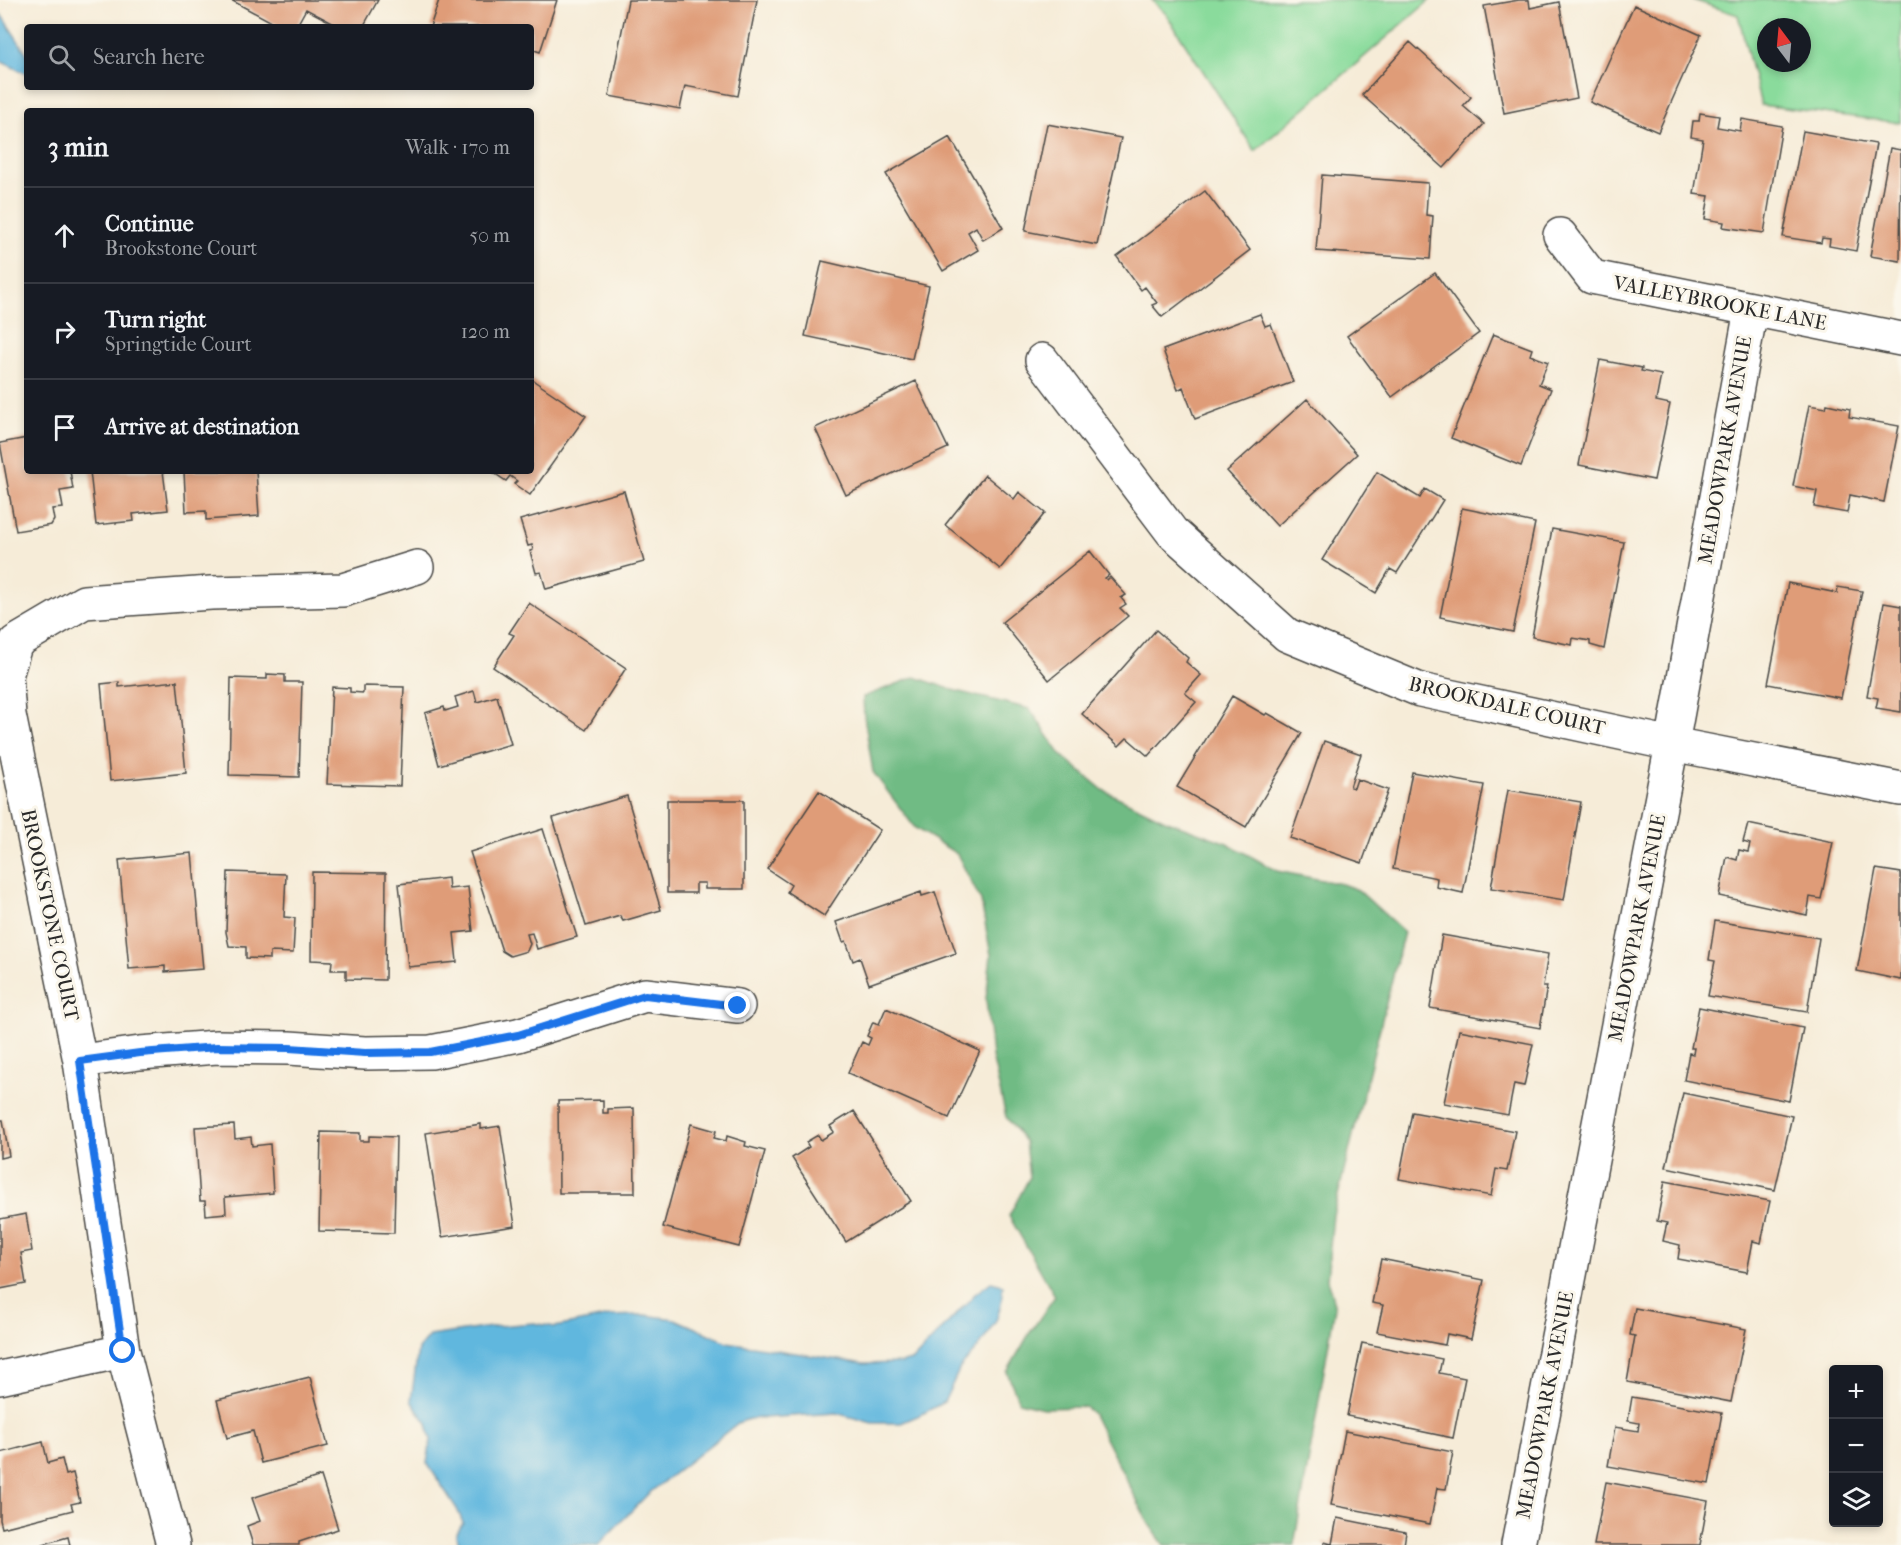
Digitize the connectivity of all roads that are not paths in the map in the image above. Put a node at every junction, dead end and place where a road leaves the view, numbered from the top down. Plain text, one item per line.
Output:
1 (1560, 235) dead end
2 (1751, 310) junction
3 (1901, 339) edge
4 (1042, 360) dead end
5 (417, 567) dead end
6 (1672, 744) junction
7 (1901, 789) edge
8 (738, 1006) dead end
9 (80, 1061) junction
10 (123, 1351) junction
11 (0, 1378) edge
12 (173, 1545) edge
13 (1518, 1545) edge

1 - 2 street, VALLEYBROOKE LANE
2 - 3 street, VALLEYBROOKE LANE
2 - 6 street, MEADOWPARK AVENUE
4 - 6 street, BROOKDALE COURT
5 - 9 street, BROOKSTONE COURT
6 - 7 street, BROOKDALE COURT
6 - 13 street, MEADOWPARK AVENUE
8 - 9 street
9 - 10 street, BROOKSTONE COURT
10 - 11 street
10 - 12 street, BROOKSTONE COURT

